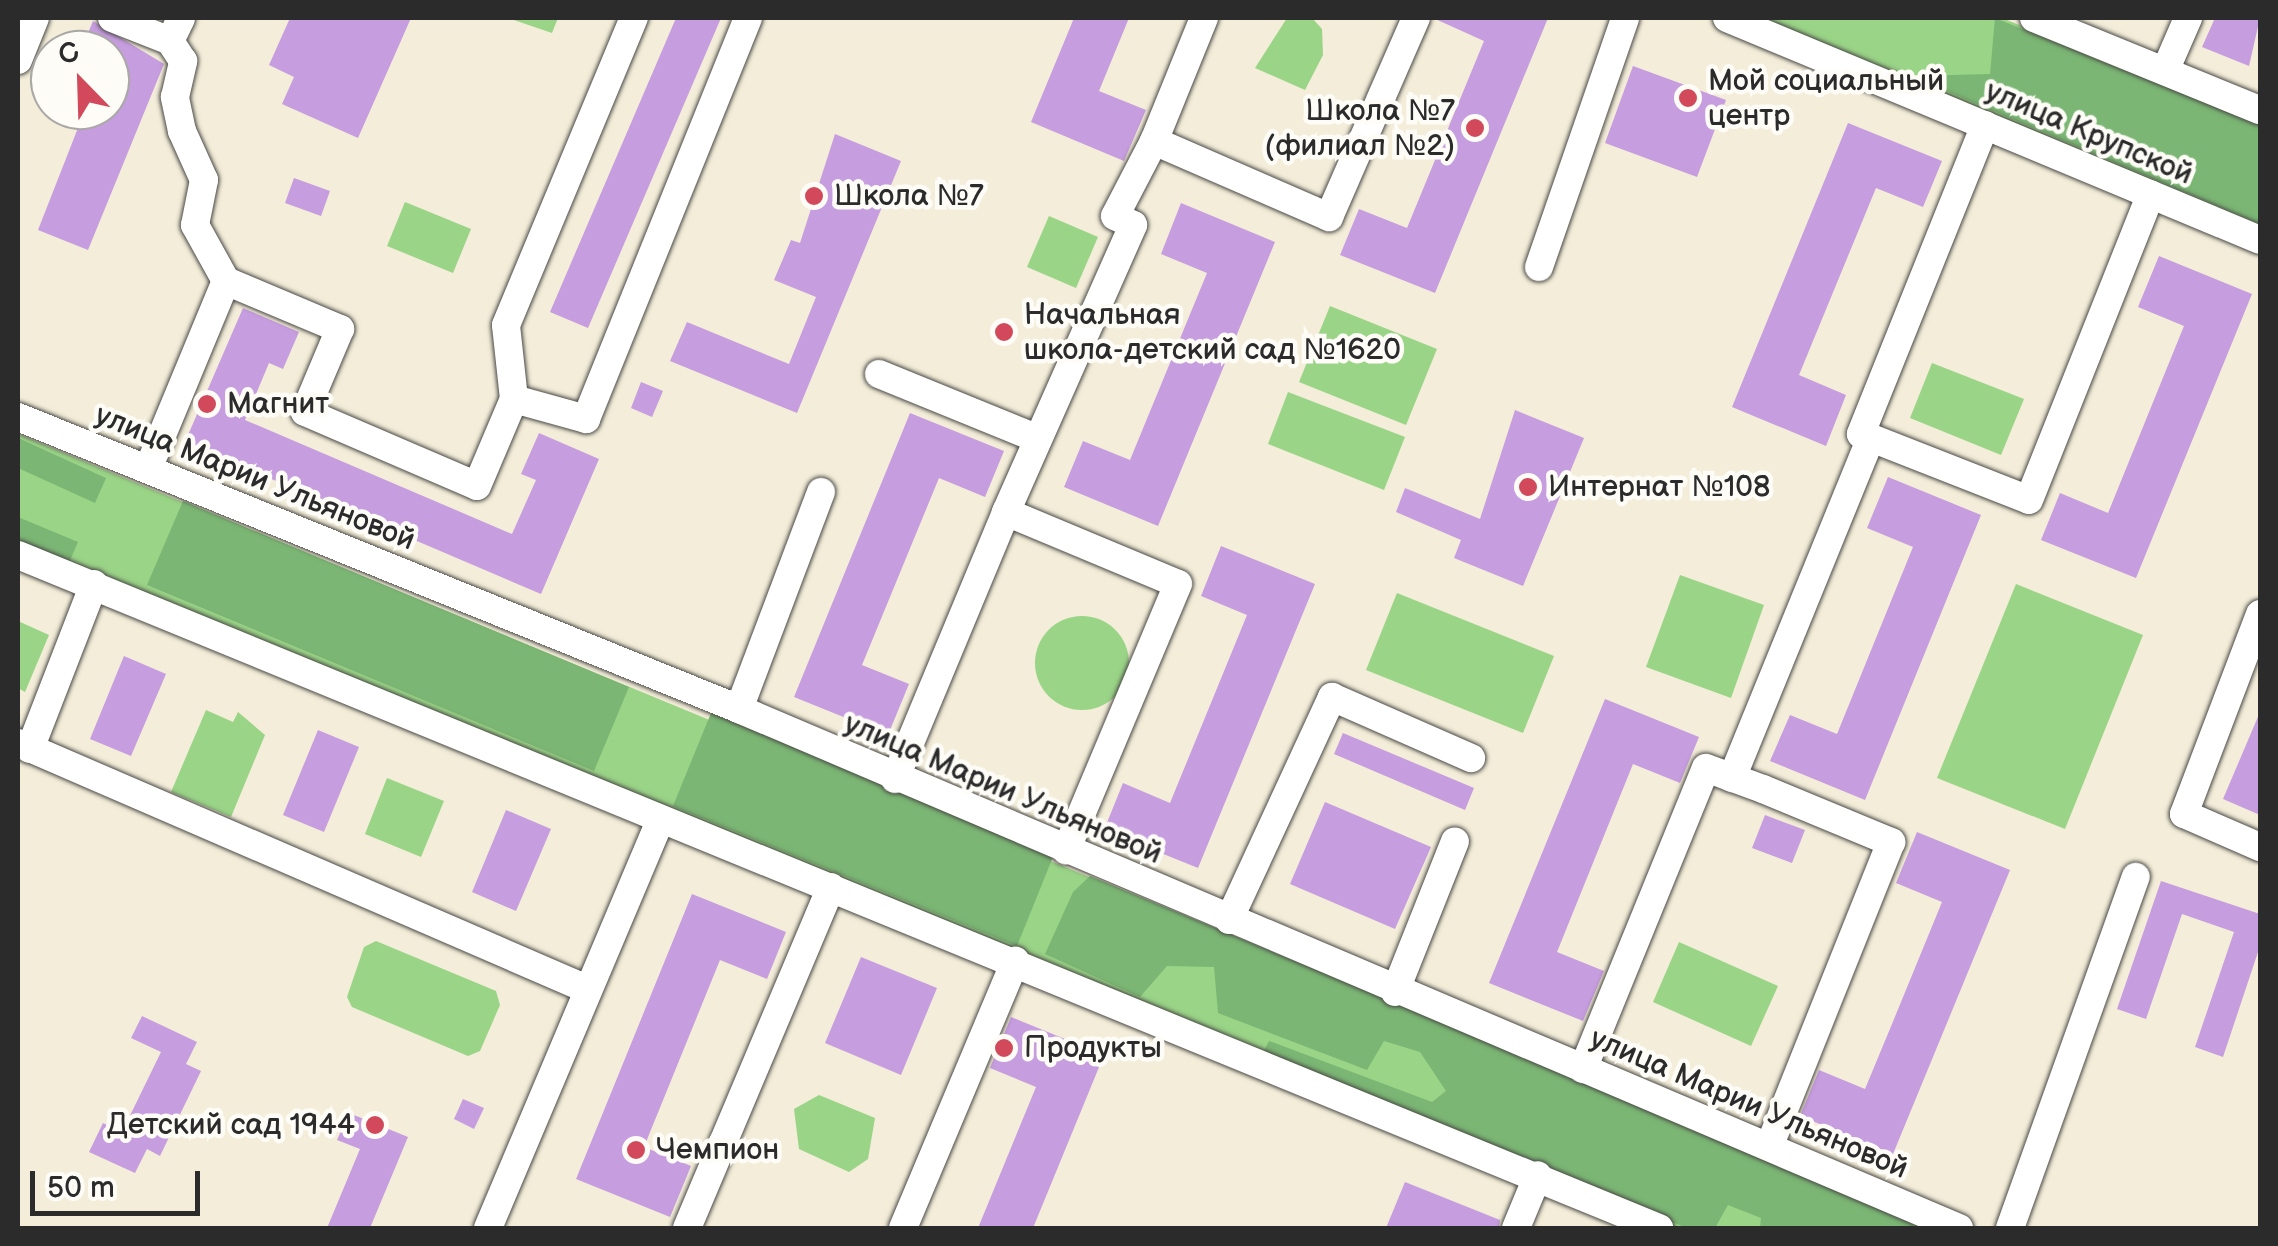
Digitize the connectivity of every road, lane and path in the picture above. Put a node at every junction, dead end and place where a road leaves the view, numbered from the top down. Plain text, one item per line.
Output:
1 (35, 18) edge
2 (112, 18) edge
3 (634, 18) edge
4 (748, 18) edge
5 (1204, 18) edge
6 (1416, 18) edge
7 (1625, 18) edge
8 (1727, 18) edge
9 (2034, 18) edge
10 (2188, 18) edge
11 (176, 29) edge
12 (18, 60) edge
13 (2165, 71) junction
14 (2260, 110) edge
15 (1984, 125) junction
16 (1154, 141) junction
17 (2151, 194) junction
18 (2260, 240) edge
19 (1540, 267) dead end
20 (226, 281) junction
21 (878, 374) dead end
22 (514, 399) junction
23 (18, 417) edge
24 (1036, 438) junction
25 (1871, 438) junction
26 (148, 469) junction
27 (821, 492) dead end
28 (1006, 512) junction
29 (18, 555) edge
30 (94, 584) junction
31 (2260, 614) edge
32 (739, 709) junction
33 (24, 746) edge
34 (1471, 758) dead end
35 (1732, 778) junction
36 (895, 780) junction
37 (660, 820) junction
38 (1455, 841) dead end
39 (2260, 846) edge
40 (1066, 850) junction
41 (2136, 878) dead end
42 (832, 887) junction
43 (1229, 920) junction
44 (1016, 961) junction
45 (587, 989) junction
46 (1395, 992) junction
47 (1582, 1069) junction
48 (1770, 1144) junction
49 (1538, 1175) junction
50 (488, 1228) edge
51 (687, 1228) edge
52 (903, 1228) edge
53 (1516, 1228) edge
54 (1659, 1228) edge
55 (1960, 1228) edge
56 (2010, 1228) edge

1 - 12 street
2 - 11 street
3 - 22 street
4 - 22 street
5 - 16 street
6 - 16 street
7 - 19 street
8 - 15 street, улица Крупской
9 - 13 street
10 - 13 street
11 - 20 street
13 - 14 street
15 - 17 street, улица Крупской
15 - 25 street
16 - 24 street
17 - 18 street, улица Крупской
17 - 25 street
20 - 22 street
20 - 26 street
21 - 24 street
23 - 26 street, улица Марии Ульяновой
24 - 28 street
25 - 35 street
26 - 32 street, улица Марии Ульяновой
27 - 32 street
28 - 36 street
28 - 40 street
29 - 30 street
30 - 33 street
30 - 37 street
31 - 39 street
32 - 36 street, улица Марии Ульяновой
33 - 45 street
34 - 43 street
35 - 47 street
35 - 48 street
36 - 40 street, улица Марии Ульяновой
37 - 42 street
37 - 45 street
38 - 46 street
40 - 43 street, улица Марии Ульяновой
41 - 56 street
42 - 44 street
42 - 51 street
43 - 46 street, улица Марии Ульяновой
44 - 49 street
44 - 52 street
45 - 50 street
46 - 47 street, улица Марии Ульяновой
47 - 48 street, улица Марии Ульяновой
48 - 55 street, улица Марии Ульяновой
49 - 53 street
49 - 54 street

